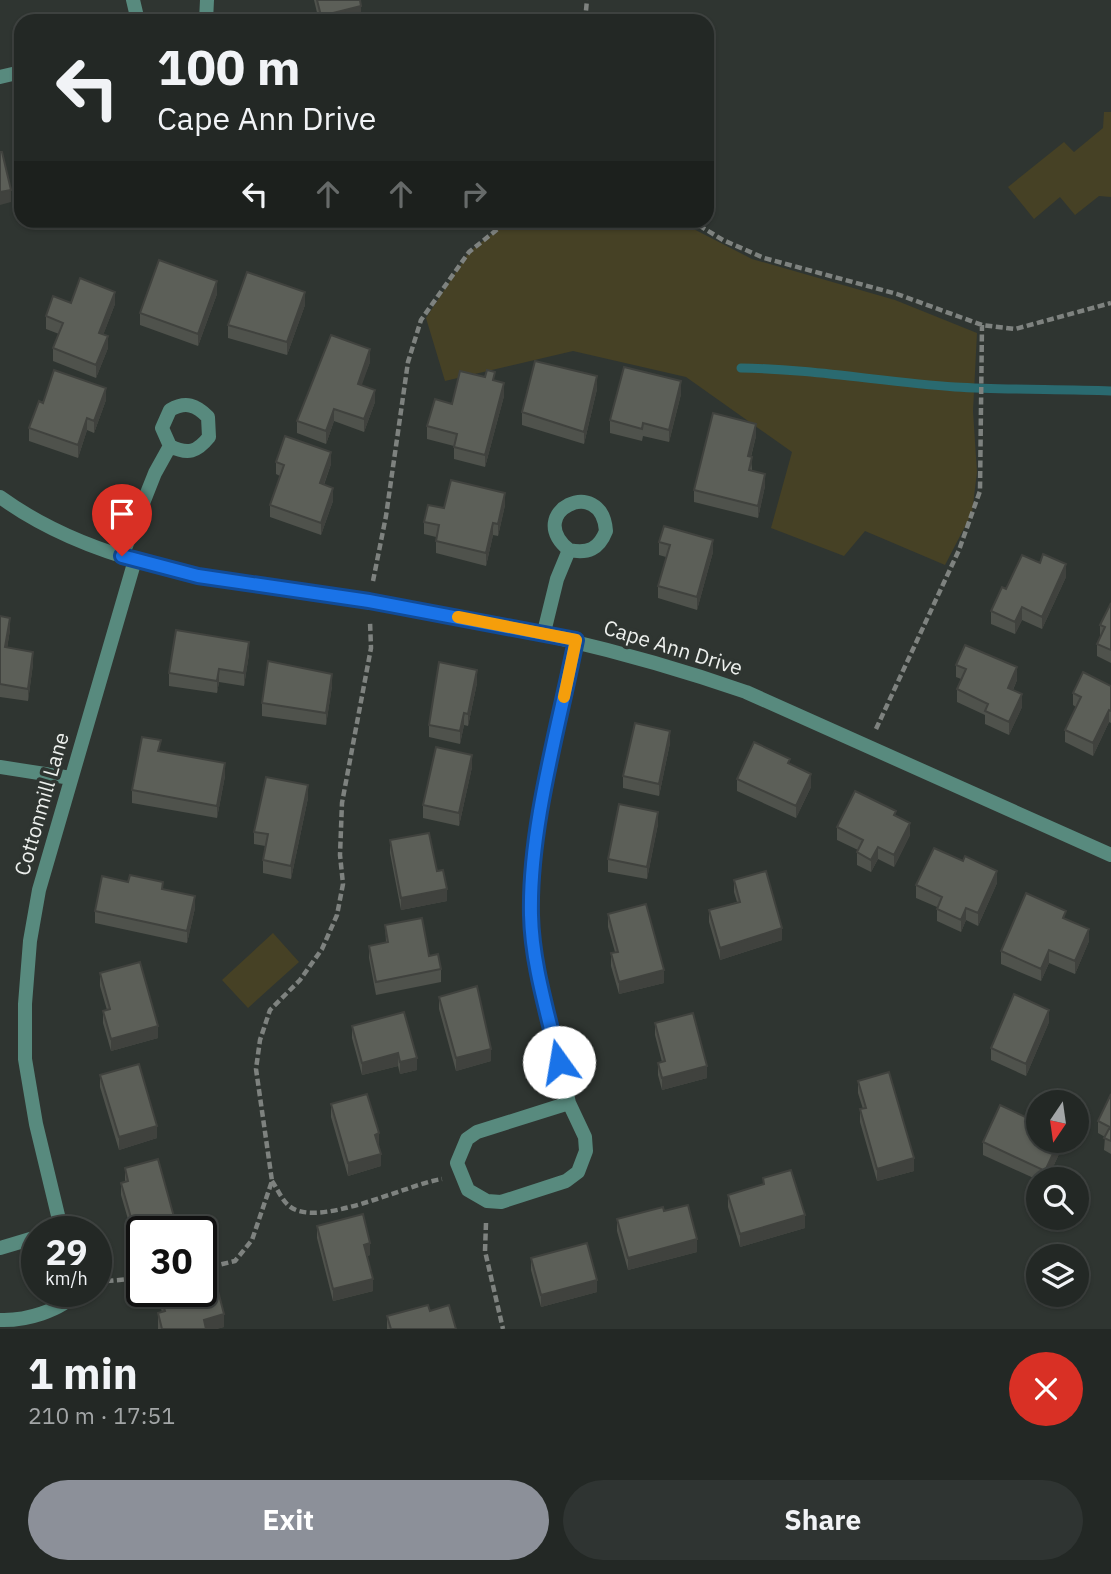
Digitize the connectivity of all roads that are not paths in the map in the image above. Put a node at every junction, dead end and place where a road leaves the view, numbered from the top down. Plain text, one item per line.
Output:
1 (170, 446) dead end
2 (0, 497) edge
3 (569, 550) dead end
4 (128, 558) junction
5 (544, 632) junction
6 (576, 640) junction
7 (0, 767) edge
8 (71, 778) junction
9 (1111, 855) edge
10 (569, 1103) junction
11 (56, 1216) edge
12 (21, 1242) edge
13 (0, 1248) edge
14 (57, 1307) edge
15 (0, 1320) edge

1 - 4 street, Cottonmill Lane
2 - 4 street, Cape Ann Drive
3 - 5 street
4 - 5 street, Cape Ann Drive
4 - 8 street, Cottonmill Lane
5 - 6 street, Cape Ann Drive
6 - 9 street, Cape Ann Drive
6 - 10 street
7 - 8 street
8 - 11 street, Cottonmill Lane
10 - 10 street
12 - 13 street
14 - 15 street

